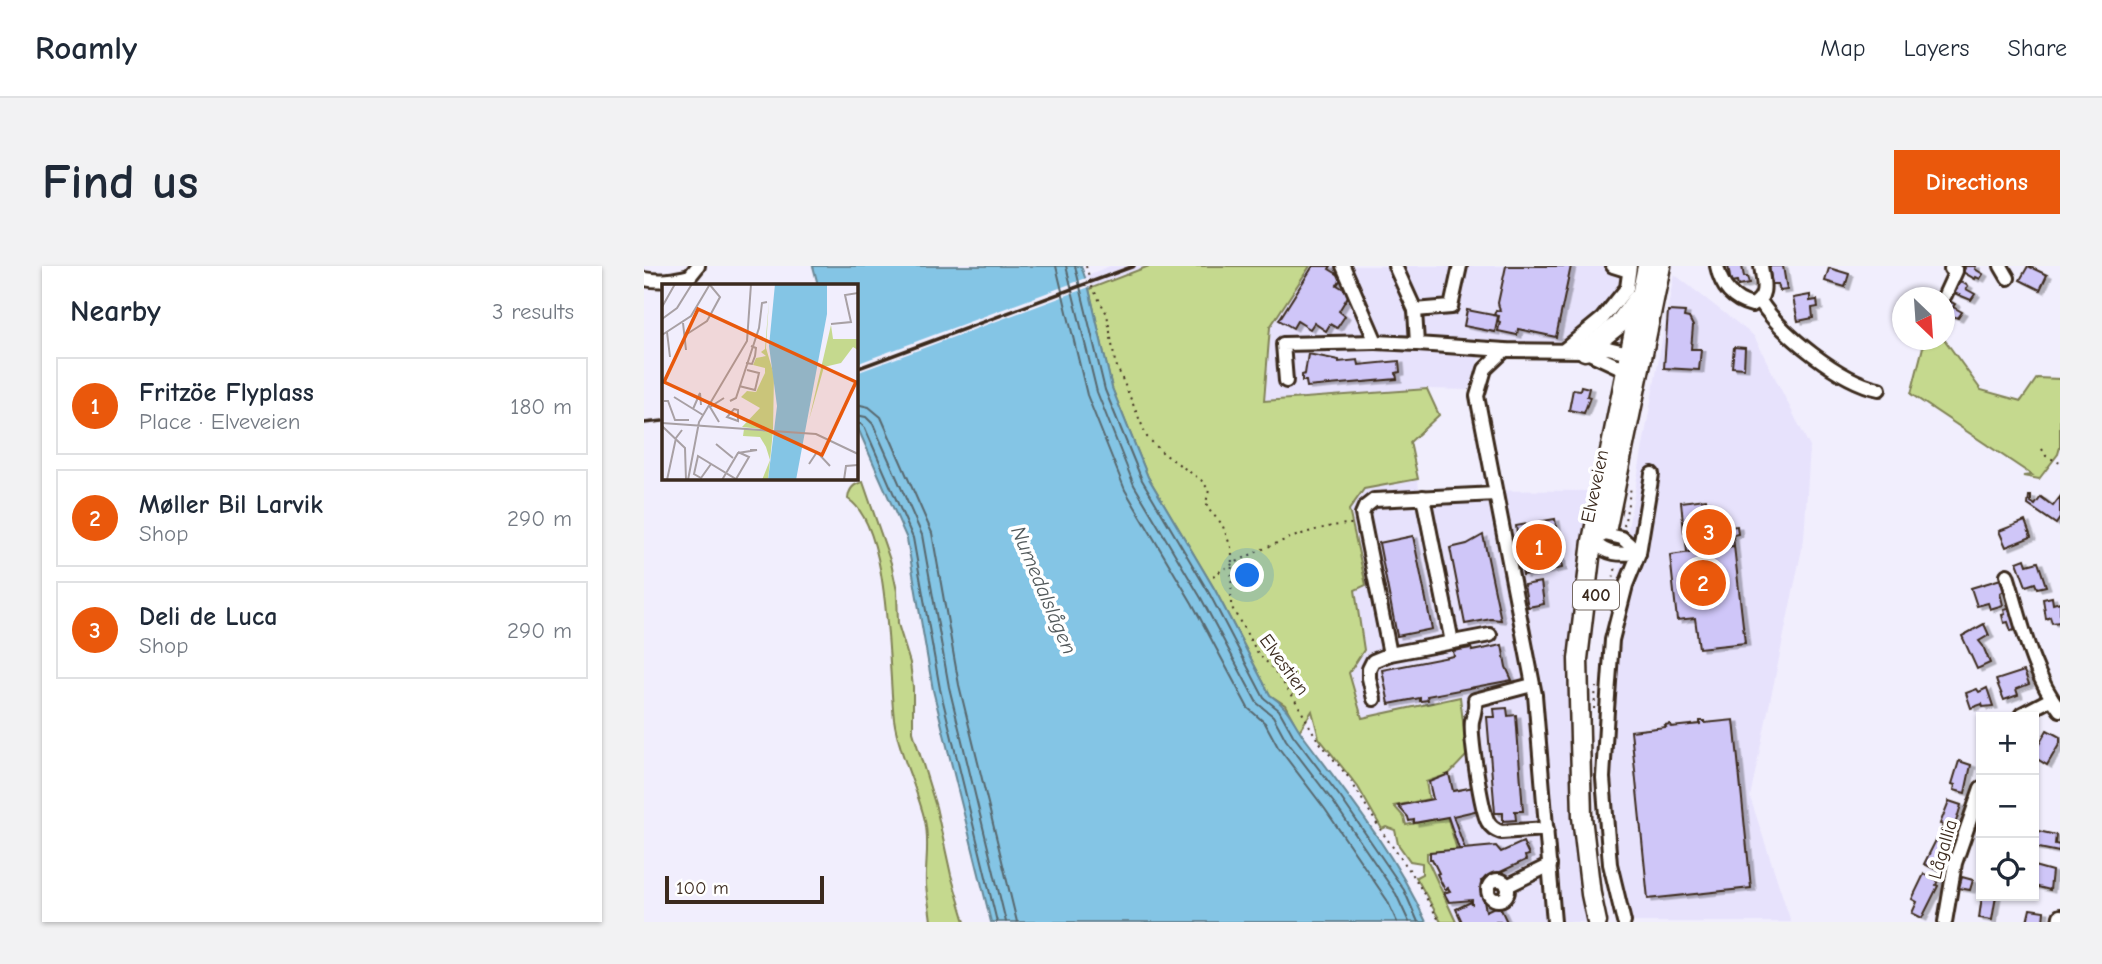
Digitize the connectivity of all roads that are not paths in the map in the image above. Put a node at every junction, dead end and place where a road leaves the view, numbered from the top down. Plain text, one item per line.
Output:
1 (698, 266) edge
2 (1343, 266) edge
3 (1395, 266) edge
4 (1460, 266) edge
5 (1613, 266) edge
6 (1661, 266) edge
7 (1717, 266) edge
8 (1761, 266) edge
9 (1953, 266) edge
10 (2001, 266) edge
11 (1635, 268) edge
12 (685, 272) edge
13 (2008, 278) dead end
14 (644, 279) edge
15 (1949, 287) edge
16 (1641, 293) junction
17 (1760, 301) junction
18 (1415, 310) junction
19 (1376, 342) junction
20 (1417, 344) junction
21 (1505, 350) junction
22 (1564, 350) junction
23 (1585, 351) junction
24 (1632, 362) junction
25 (1286, 381) dead end
26 (1879, 389) dead end
27 (1652, 474) dead end
28 (1496, 494) junction
29 (1423, 497) junction
30 (1600, 542) junction
31 (1639, 553) junction
32 (2007, 575) dead end
33 (1490, 635) dead end
34 (1451, 642) junction
35 (1390, 654) junction
36 (1532, 685) junction
37 (1374, 699) dead end
38 (2051, 699) junction
39 (2060, 710) edge
40 (2026, 712) edge
41 (1976, 802) edge
42 (1547, 829) junction
43 (1550, 865) junction
44 (1507, 886) dead end
45 (2060, 916) edge
46 (1554, 922) edge
47 (1597, 922) edge
48 (1624, 922) edge
49 (1945, 922) edge
50 (2059, 922) edge

1 - 12 street
2 - 19 street
3 - 18 street
4 - 18 street
5 - 11 street
6 - 24 highway, Elveveien / 400
7 - 17 street
8 - 17 street
9 - 15 street
10 - 13 street
11 - 16 highway, Elveveien / 400
11 - 22 street
12 - 14 street
16 - 23 highway, 400
16 - 24 highway, Elveveien / 400
17 - 26 street
18 - 20 street
19 - 20 street
19 - 25 street
20 - 21 street
21 - 22 street
21 - 28 street
22 - 23 street
23 - 24 street
24 - 30 highway, Elveveien / 400
27 - 31 street
28 - 29 street
28 - 36 street
29 - 34 street
29 - 35 street
30 - 31 street
30 - 47 highway, Elveveien / 400
31 - 48 street
32 - 38 street
33 - 34 street
34 - 35 street
35 - 37 street
36 - 42 street
36 - 42 street
38 - 39 street
38 - 40 street
41 - 49 street, Lågallia
42 - 43 street
43 - 44 street
43 - 46 street
45 - 50 street

